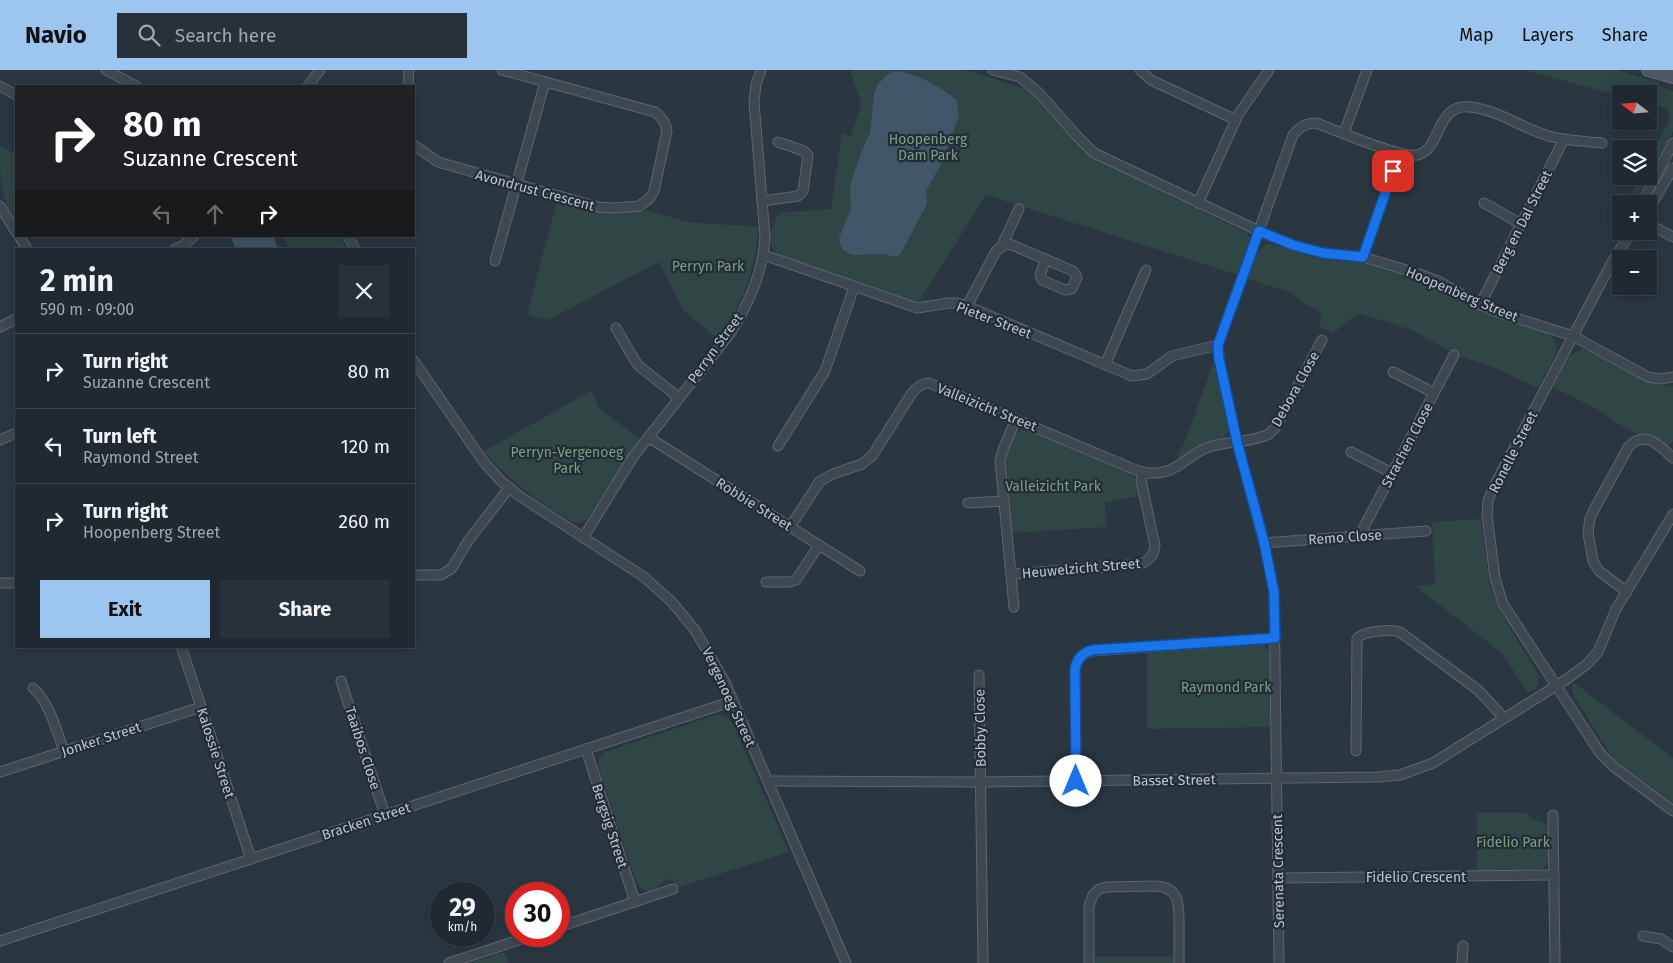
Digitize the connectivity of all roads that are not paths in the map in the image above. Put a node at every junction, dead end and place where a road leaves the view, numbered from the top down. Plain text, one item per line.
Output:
1 (106, 70) edge
2 (320, 70) edge
3 (409, 70) edge
4 (502, 70) edge
5 (761, 70) edge
6 (993, 70) edge
7 (1140, 70) edge
8 (1269, 70) edge
9 (1367, 70) edge
10 (1648, 70) edge
11 (1021, 74) edge
12 (1673, 77) edge
13 (545, 82) junction
14 (134, 85) edge
15 (309, 85) edge
16 (408, 85) edge
17 (0, 86) edge
18 (15, 94) edge
19 (1236, 120) junction
20 (1344, 133) junction
21 (1564, 139) junction
22 (778, 142) dead end
23 (1602, 143) dead end
24 (1673, 143) edge
25 (415, 146) edge
26 (1399, 154) junction
27 (1673, 168) edge
28 (517, 184) junction
29 (1647, 195) edge
30 (1657, 197) edge
31 (762, 201) junction
32 (1198, 203) junction
33 (1484, 203) dead end
34 (0, 206) edge
35 (1020, 209) dead end
36 (1521, 224) junction
37 (15, 225) edge
38 (1657, 228) edge
39 (1259, 231) junction
40 (20, 237) edge
41 (193, 237) edge
42 (1673, 237) edge
43 (1626, 240) edge
44 (1002, 245) junction
45 (26, 248) edge
46 (176, 248) edge
47 (764, 255) junction
48 (1363, 257) junction
49 (1046, 259) dead end
50 (495, 261) dead end
51 (1146, 270) dead end
52 (854, 287) junction
53 (1480, 305) junction
54 (967, 306) junction
55 (15, 320) edge
56 (0, 327) edge
57 (616, 328) dead end
58 (1573, 336) junction
59 (1322, 340) dead end
60 (1218, 345) junction
61 (1454, 355) dead end
62 (415, 362) edge
63 (1105, 366) junction
64 (1393, 372) dead end
65 (1673, 377) edge
66 (1434, 393) junction
67 (678, 397) junction
68 (1016, 419) junction
69 (15, 433) edge
70 (648, 437) junction
71 (0, 440) edge
72 (1237, 442) junction
73 (778, 446) dead end
74 (1351, 452) dead end
75 (1673, 458) edge
76 (1142, 472) junction
77 (1392, 473) junction
78 (509, 488) junction
79 (1004, 501) junction
80 (968, 503) dead end
81 (1673, 514) edge
82 (790, 527) junction
83 (1426, 531) dead end
84 (1361, 536) junction
85 (583, 538) junction
86 (1264, 542) junction
87 (819, 545) junction
88 (860, 571) dead end
89 (1012, 574) junction
90 (415, 575) edge
91 (766, 582) dead end
92 (0, 583) edge
93 (15, 583) edge
94 (1627, 592) junction
95 (1014, 607) dead end
96 (1275, 638) junction
97 (183, 648) edge
98 (979, 675) dead end
99 (341, 681) dead end
100 (1556, 685) junction
101 (33, 688) dead end
102 (733, 701) junction
103 (201, 707) junction
104 (1504, 718) junction
105 (586, 749) junction
106 (64, 751) junction
107 (1356, 752) dead end
108 (0, 772) edge
109 (1277, 778) junction
110 (1076, 781) junction
111 (768, 782) junction
112 (981, 782) junction
113 (1673, 811) edge
114 (385, 815) junction
115 (1553, 815) dead end
116 (251, 859) junction
117 (1554, 876) junction
118 (1278, 878) junction
119 (673, 890) dead end
120 (635, 902) junction
121 (570, 923) edge
122 (1643, 936) dead end
123 (0, 941) edge
124 (505, 945) edge
125 (1462, 946) dead end
126 (1673, 946) edge
127 (449, 963) edge
128 (846, 963) edge
129 (983, 963) edge
130 (1089, 963) edge
131 (1179, 963) edge
132 (1279, 963) edge
133 (1462, 963) edge
134 (1555, 963) edge

1 - 14 street
2 - 15 street
3 - 16 street
4 - 13 street, Avondrust Crescent
5 - 31 street, Perryn Street
6 - 11 street, Hoopenberg Street
7 - 19 street
8 - 19 street
9 - 20 street
10 - 12 street
11 - 32 street, Hoopenberg Street
13 - 28 street
13 - 28 street, Avondrust Crescent
17 - 18 street
19 - 32 street
20 - 26 street
20 - 39 street
21 - 23 street
21 - 26 street
21 - 36 street, Berg en Dal Street
22 - 31 street
24 - 29 street
25 - 28 street, Avondrust Crescent
26 - 48 street
27 - 30 street
28 - 50 street
31 - 47 street, Perryn Street
32 - 39 street, Hoopenberg Street
33 - 36 street
34 - 37 street
35 - 44 street
36 - 53 street, Berg en Dal Street
38 - 42 street
39 - 48 street, Hoopenberg Street
39 - 60 street
40 - 45 street
41 - 46 street
43 - 58 street, Ronelle Street
44 - 49 street
44 - 54 street
47 - 52 street, Pieter Street
47 - 67 street, Perryn Street
48 - 53 street, Hoopenberg Street
51 - 63 street
52 - 54 street, Pieter Street
52 - 73 street
53 - 58 street, Hoopenberg Street
54 - 63 street, Pieter Street
55 - 56 street
57 - 67 street
58 - 65 street, Hoopenberg Street
58 - 100 street, Ronelle Street
59 - 72 street, Debora Close
60 - 63 street, Pieter Street
60 - 72 street, Serenata Crescent
61 - 66 street, Strachen Close
62 - 78 street, Vergenoeg Street
64 - 66 street
66 - 77 street, Strachen Close
67 - 70 street, Perryn Street
68 - 76 street, Valleizicht Street
68 - 79 street
68 - 82 street, Valleizicht Street
69 - 71 street
70 - 82 street, Robbie Street
70 - 85 street, Perryn Street
72 - 76 street, Valleizicht Street
72 - 86 street, Serenata Crescent
74 - 77 street
75 - 94 street
76 - 89 street, Heuwelzicht Street
77 - 84 street, Strachen Close
78 - 85 street, Vergenoeg Street
78 - 90 street
79 - 80 street
79 - 89 street
81 - 94 street, Basset Street
82 - 87 street, Robbie Street
83 - 84 street, Remo Close
84 - 86 street, Remo Close
85 - 102 street, Vergenoeg Street
86 - 96 street, Serenata Crescent
87 - 88 street, Robbie Street
87 - 91 street
89 - 95 street
92 - 93 street
94 - 100 street, Basset Street
96 - 109 street, Serenata Crescent
96 - 110 street
97 - 103 street, Kalossie Street
98 - 112 street, Bobby Close
99 - 114 street, Taaibos Close
100 - 104 street, Basset Street
100 - 113 street, Ronelle Street
101 - 106 street
102 - 105 street, Bracken Street
102 - 111 street, Vergenoeg Street
103 - 106 street, Jonker Street
103 - 116 street, Kalossie Street
104 - 107 street
104 - 109 street, Basset Street
105 - 114 street, Bracken Street
105 - 120 street, Bergsig Street
106 - 108 street, Jonker Street
109 - 110 street, Basset Street
109 - 118 street, Serenata Crescent
110 - 112 street, Basset Street
111 - 112 street, Basset Street
111 - 128 street, Vergenoeg Street
112 - 129 street
114 - 116 street, Bracken Street
115 - 117 street
116 - 123 street, Bracken Street
117 - 118 street, Fidelio Crescent
117 - 134 street
118 - 132 street, Serenata Crescent
119 - 120 street
120 - 121 street
122 - 126 street
124 - 127 street
125 - 133 street
130 - 131 street

